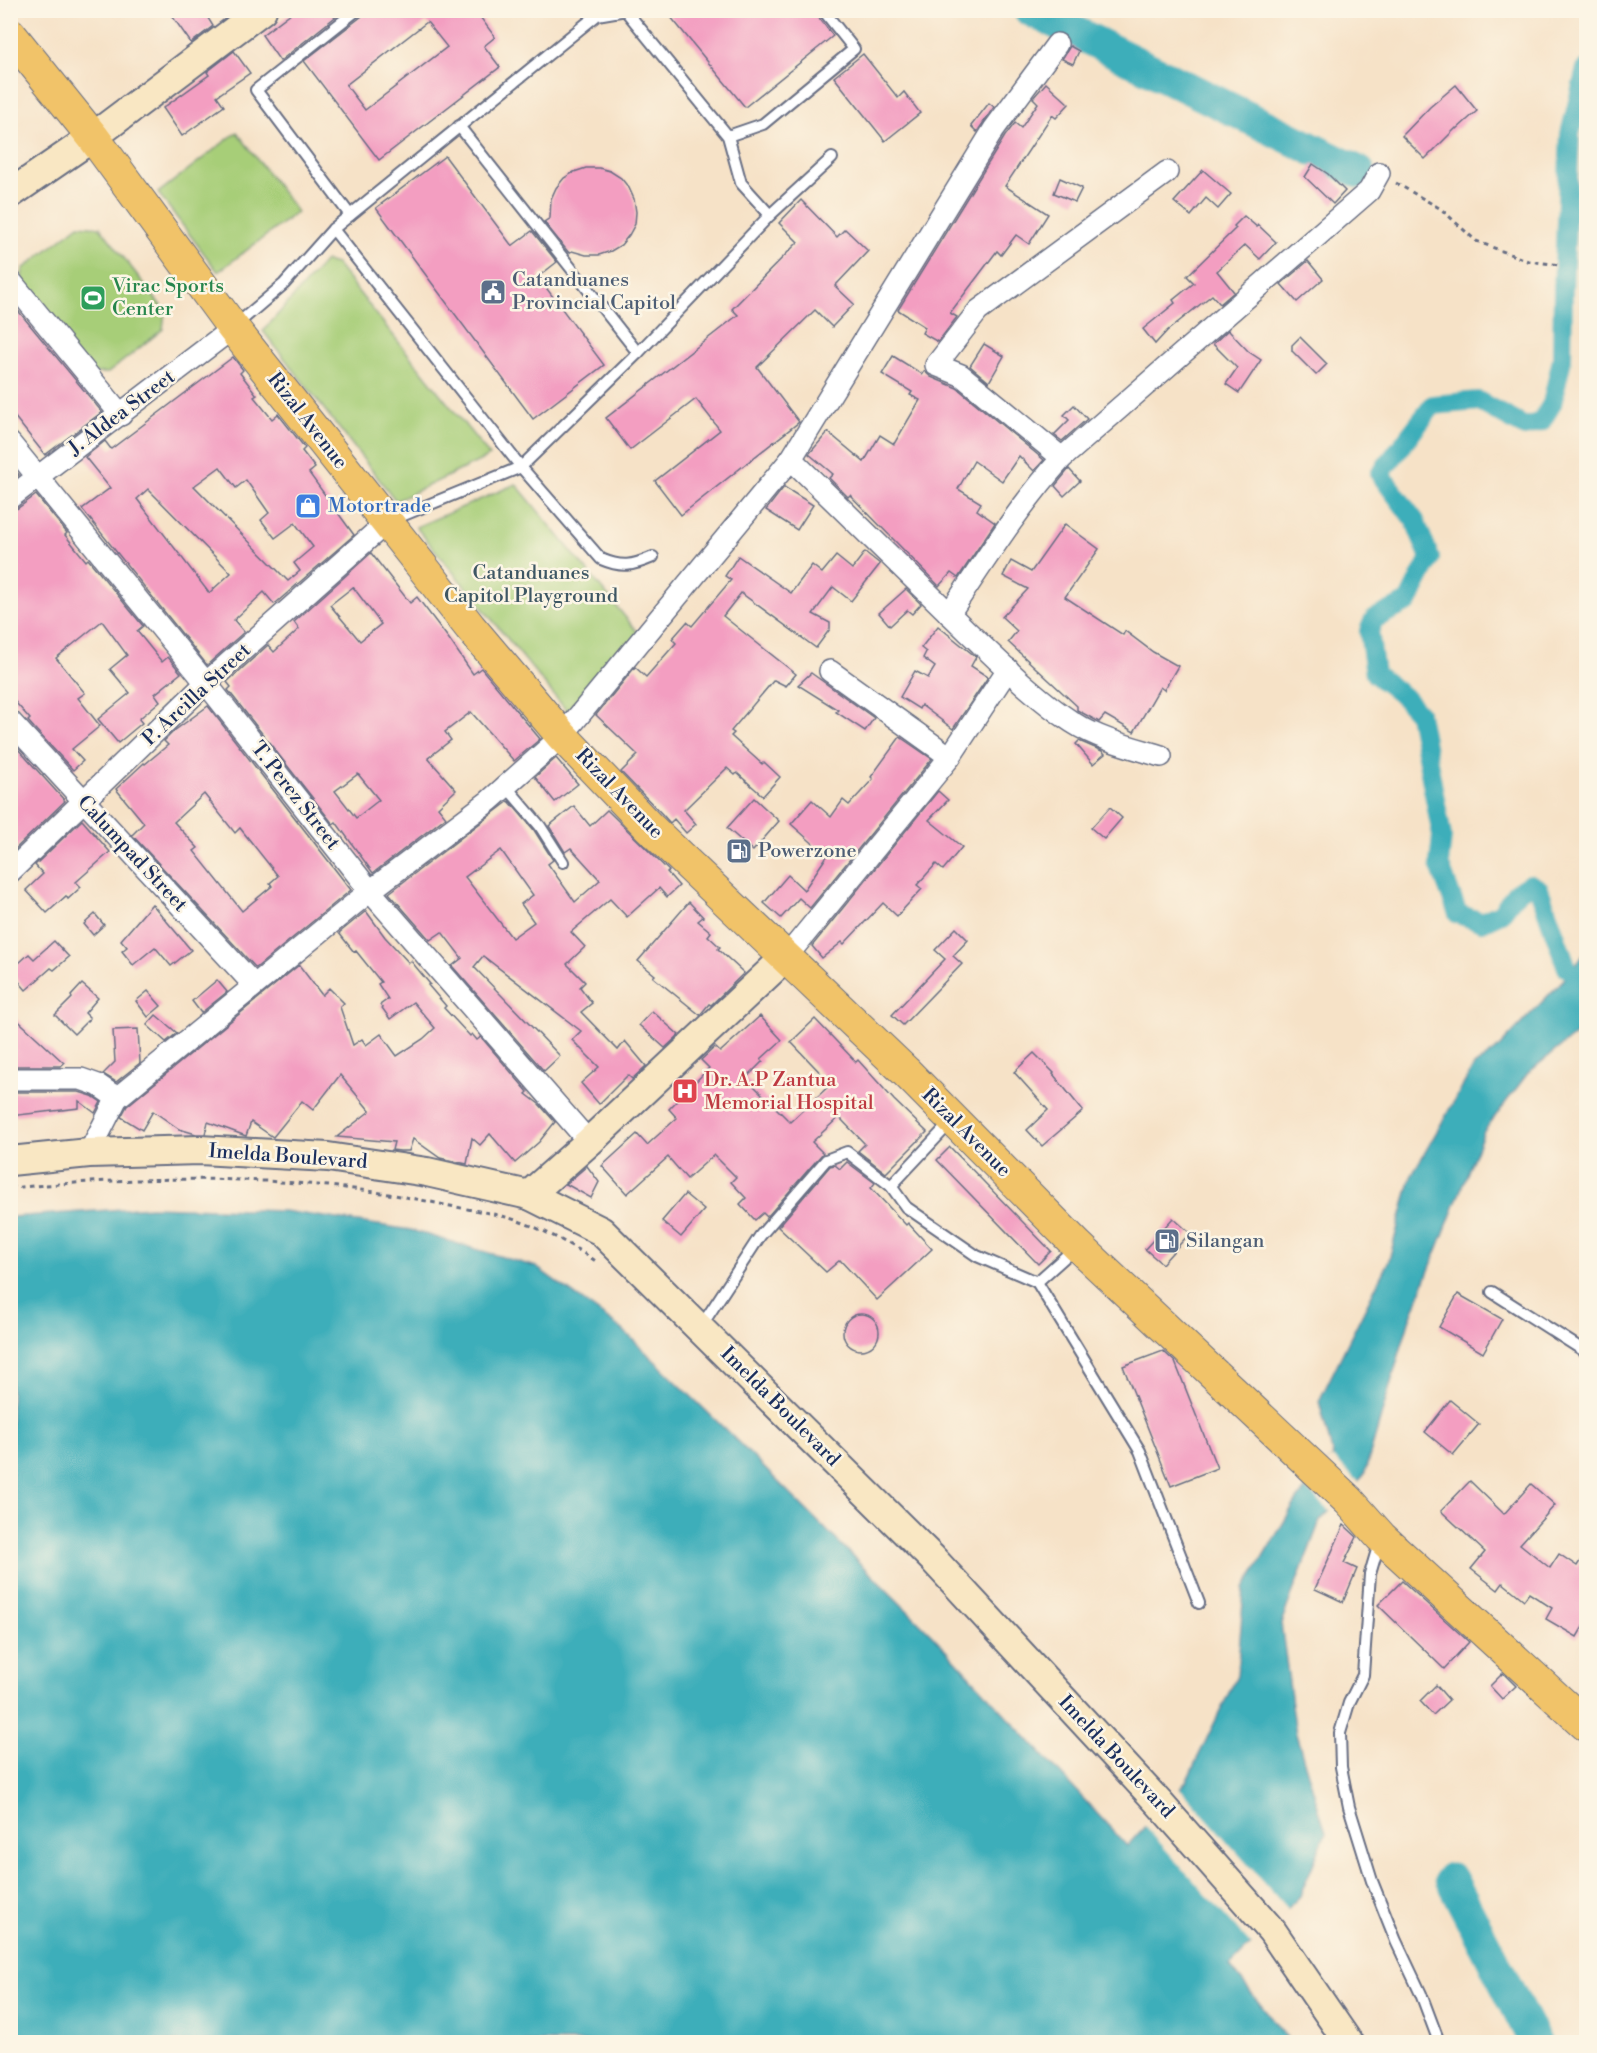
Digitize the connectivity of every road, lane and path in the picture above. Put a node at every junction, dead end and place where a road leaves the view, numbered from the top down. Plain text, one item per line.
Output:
1 (262, 10) edge
2 (357, 10) edge
3 (823, 10) edge
4 (626, 11) edge
5 (596, 13) edge
6 (10, 34) edge
7 (1057, 44) dead end
8 (459, 126) junction
9 (93, 136) junction
10 (728, 136) junction
11 (832, 158) dead end
12 (1167, 172) dead end
13 (1379, 173) joint
14 (10, 194) edge
15 (350, 215) junction
16 (770, 215) junction
17 (333, 229) junction
18 (1560, 265) dead end
19 (10, 280) edge
20 (233, 328) junction
21 (638, 353) junction
22 (121, 415) junction
23 (10, 443) edge
24 (1062, 458) junction
25 (791, 459) junction
26 (521, 467) junction
27 (38, 477) junction
28 (10, 498) edge
29 (387, 522) junction
30 (653, 557) dead end
31 (949, 614) junction
32 (1008, 669) junction
33 (830, 671) dead end
34 (206, 683) junction
35 (10, 721) edge
36 (562, 736) junction
37 (1161, 756) dead end
38 (950, 757) junction
39 (506, 785) junction
40 (84, 803) junction
41 (563, 862) dead end
42 (10, 872) edge
43 (370, 891) junction
44 (787, 956) junction
45 (254, 985) junction
46 (10, 1079) edge
47 (117, 1098) junction
48 (953, 1120) junction
49 (589, 1142) junction
50 (89, 1153) junction
51 (10, 1161) edge
52 (891, 1186) junction
53 (10, 1188) edge
54 (529, 1195) junction
55 (520, 1221) dead end
56 (1078, 1245) junction
57 (1037, 1282) junction
58 (1492, 1292) dead end
59 (700, 1328) junction
60 (1587, 1352) edge
61 (1380, 1537) junction
62 (1199, 1603) dead end
63 (1587, 1725) edge
64 (1348, 2043) edge
65 (1439, 2043) edge

1 - 9 main road
2 - 15 lane
3 - 10 lane
4 - 5 lane
4 - 10 lane
5 - 8 lane
6 - 9 main road, Rizal Avenue
7 - 25 street
8 - 15 lane
8 - 21 lane
9 - 14 main road
9 - 20 main road, Rizal Avenue
10 - 16 lane
11 - 16 lane
12 - 24 street
13 - 18 path
13 - 24 street
15 - 17 lane
16 - 21 lane
17 - 20 lane
17 - 26 lane
19 - 22 street
20 - 22 street, J. Aldea Street
20 - 29 main road, Rizal Avenue
21 - 26 lane
22 - 27 street, J. Aldea Street
23 - 27 street, T. Perez Street
24 - 31 street
25 - 31 street
25 - 36 street
26 - 29 lane
26 - 30 lane
27 - 28 street, J. Aldea Street
27 - 34 street, T. Perez Street
29 - 34 street, P. Arcilla Street
29 - 36 main road, Rizal Avenue
31 - 32 street
32 - 37 street
32 - 38 street
33 - 38 street
34 - 40 street, P. Arcilla Street
34 - 43 street, T. Perez Street
35 - 40 street, Calumpad Street
36 - 39 street
36 - 44 main road, Rizal Avenue
38 - 44 street
39 - 41 lane
39 - 43 street
40 - 42 street, P. Arcilla Street
40 - 45 street, Calumpad Street
43 - 45 street
43 - 49 street, T. Perez Street
44 - 48 main road, Rizal Avenue
44 - 49 main road
45 - 47 street
46 - 47 street
47 - 50 street
48 - 52 lane
48 - 56 main road, Rizal Avenue
49 - 54 main road
50 - 51 main road, Imelda Boulevard
50 - 54 main road, Imelda Boulevard
52 - 57 lane
52 - 59 lane
53 - 55 path
54 - 59 main road, Imelda Boulevard
56 - 57 lane
56 - 61 main road, Rizal Avenue
57 - 62 lane
58 - 60 lane
59 - 64 main road, Imelda Boulevard
61 - 63 main road, Rizal Avenue
61 - 65 lane

